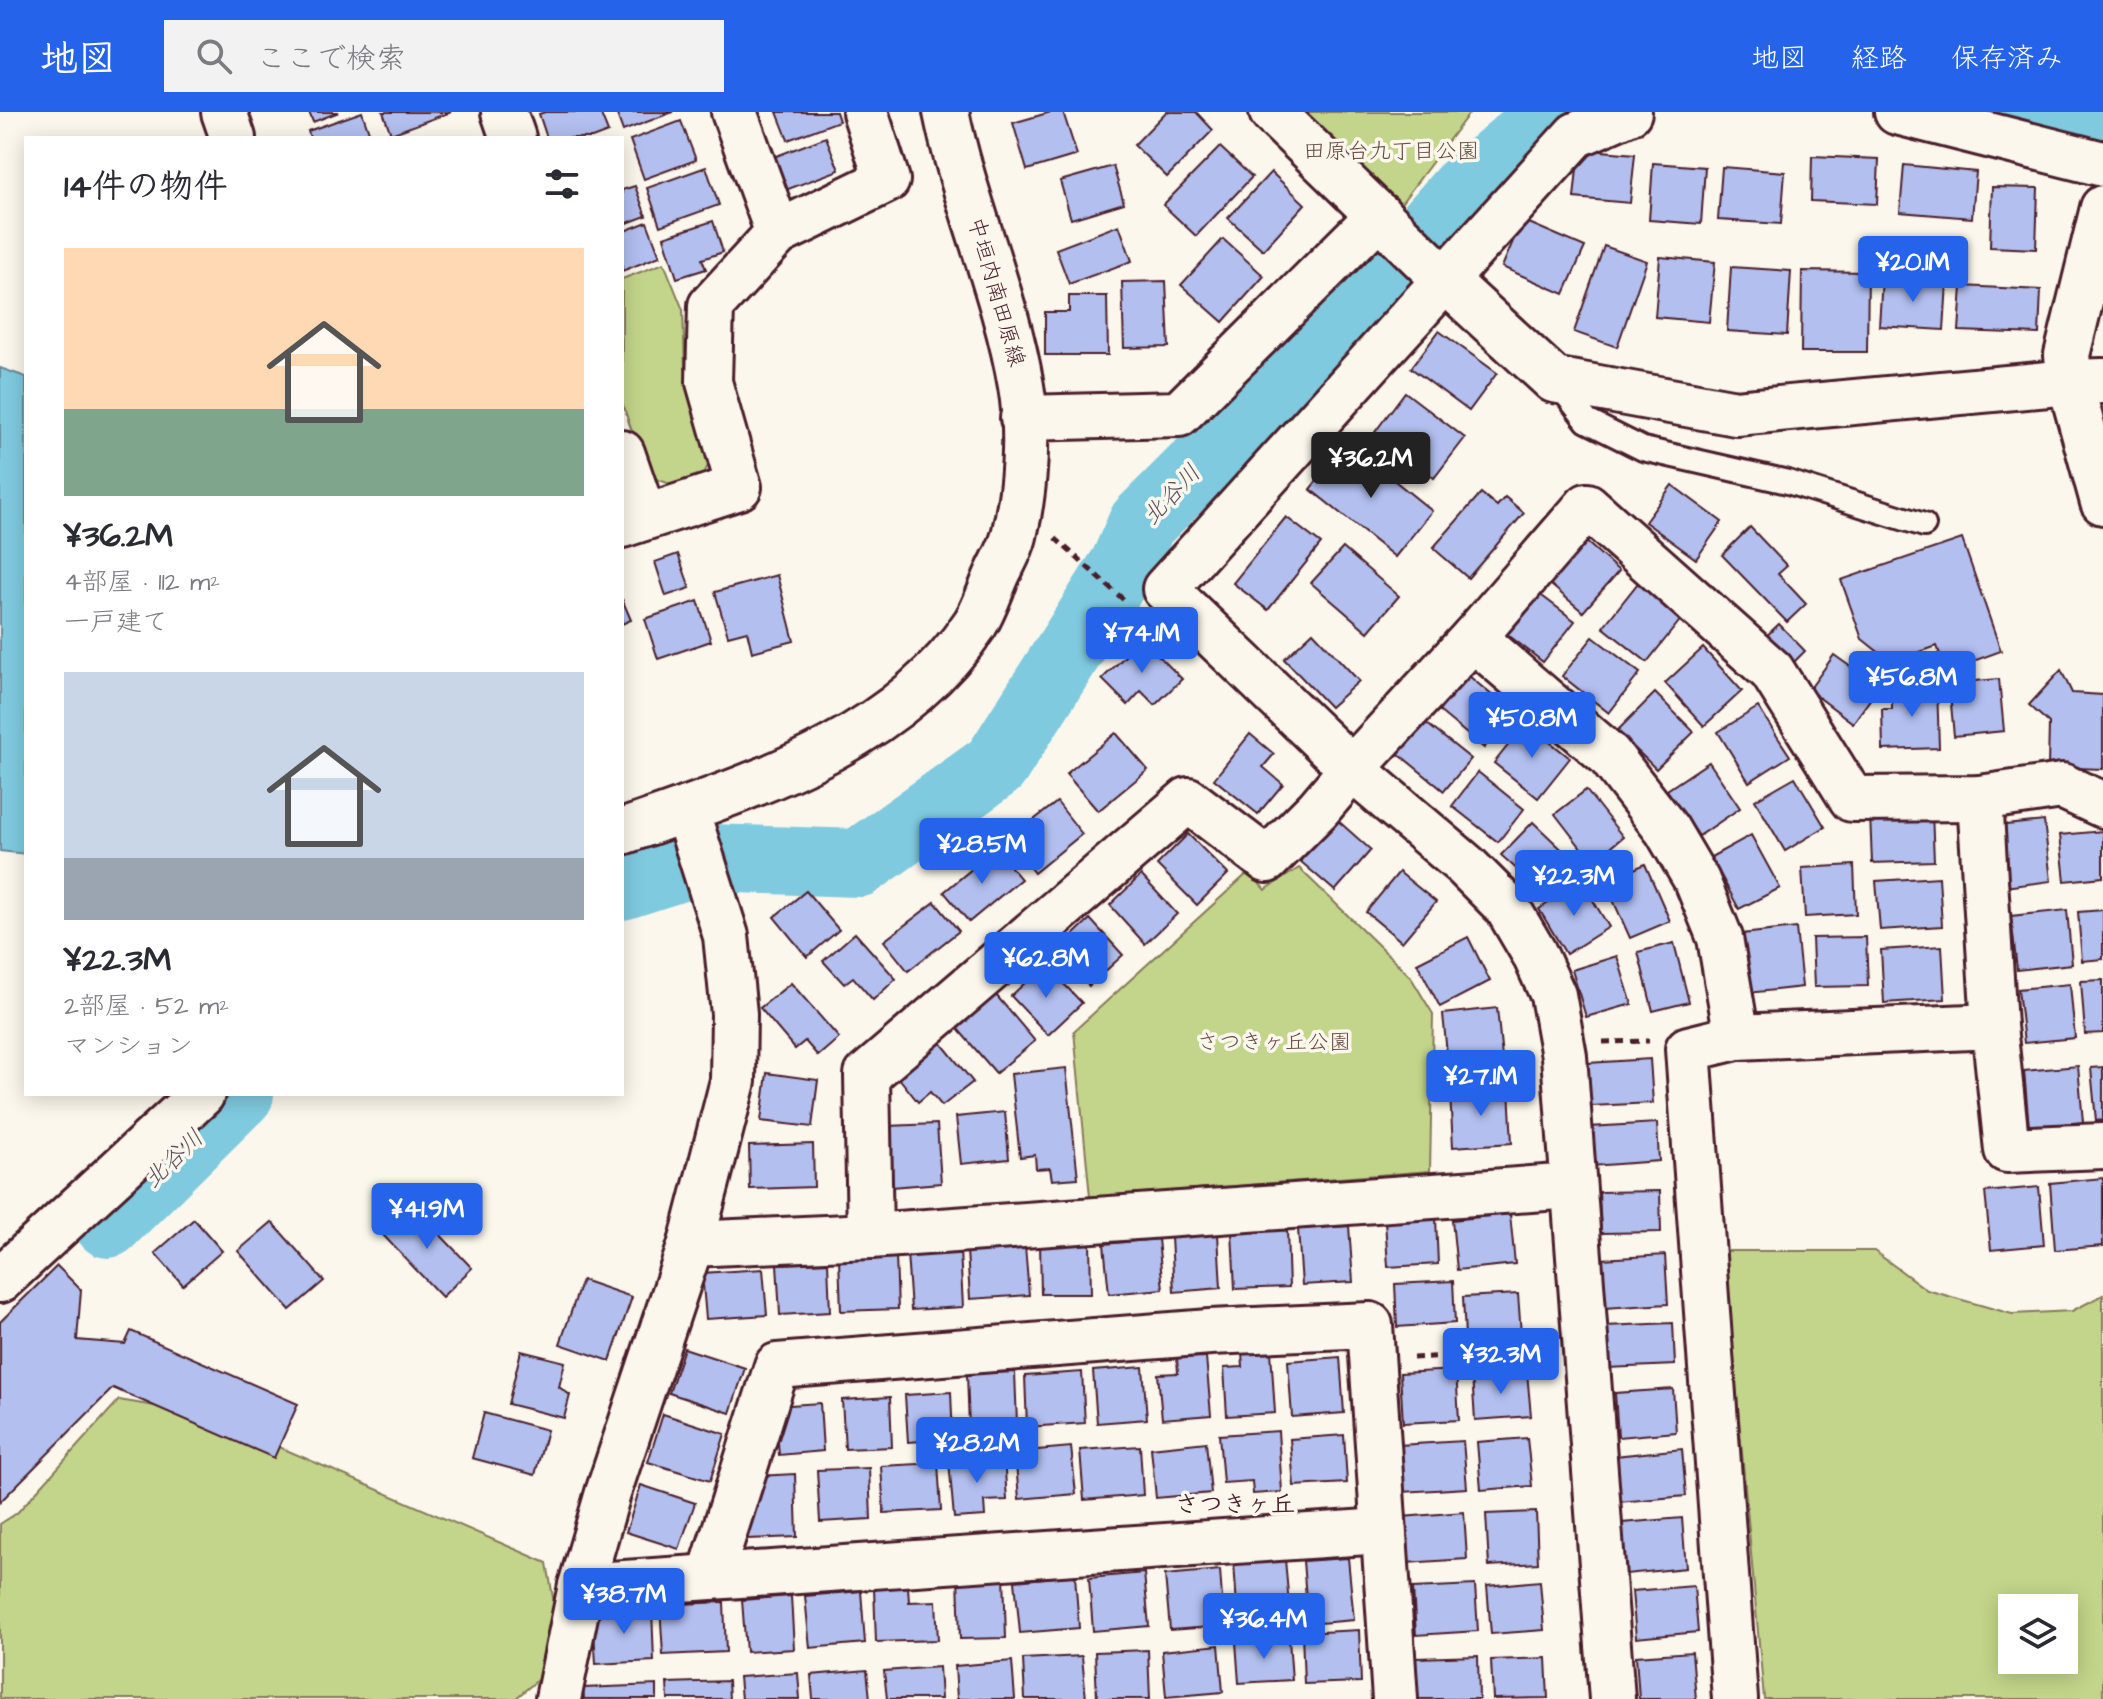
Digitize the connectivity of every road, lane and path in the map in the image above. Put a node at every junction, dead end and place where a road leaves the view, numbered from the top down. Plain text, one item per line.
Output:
1 (224, 112) edge
2 (504, 112) edge
3 (734, 112) edge
4 (865, 112) edge
5 (946, 112) edge
6 (1272, 112) edge
7 (1629, 112) edge
8 (1897, 112) edge
9 (232, 136) edge
10 (512, 136) edge
11 (2103, 164) edge
12 (2103, 208) edge
13 (1380, 216) junction
14 (778, 233) junction
15 (1443, 278) junction
16 (1554, 380) junction
17 (2087, 381) edge
18 (1023, 418) junction
19 (624, 465) edge
20 (2103, 502) edge
21 (633, 521) edge
22 (1924, 525) dead end
23 (1093, 573) dead end
24 (1122, 598) dead end
25 (1473, 638) junction
26 (1352, 769) junction
27 (1980, 798) junction
28 (2103, 805) edge
29 (686, 811) junction
30 (624, 831) edge
31 (1994, 1026) junction
32 (1737, 1037) junction
33 (200, 1096) edge
34 (2103, 1146) edge
35 (1573, 1186) junction
36 (870, 1236) junction
37 (691, 1244) junction
38 (0, 1280) edge
39 (1586, 1349) junction
40 (1372, 1360) junction
41 (1382, 1531) junction
42 (710, 1577) junction
43 (581, 1586) junction
44 (558, 1699) edge
45 (1395, 1699) edge
46 (1612, 1699) edge
47 (1735, 1699) edge

1 - 9 street
2 - 10 street
3 - 14 street
4 - 14 street
5 - 18 street, 中垣内南田原線
6 - 13 street
7 - 15 street
8 - 11 street
12 - 17 street
13 - 15 street
13 - 18 street
14 - 21 street
15 - 16 street
15 - 26 street
16 - 17 street
16 - 22 lane
17 - 20 street
18 - 29 street, 中垣内南田原線
19 - 21 street
23 - 24 path
25 - 26 street
25 - 27 street
25 - 32 street
26 - 35 street
26 - 36 street
27 - 28 street
27 - 31 street
29 - 30 street, 中垣内南田原線
29 - 37 street
31 - 32 street
31 - 34 street
32 - 47 street
33 - 38 street
35 - 36 street
35 - 39 street
36 - 37 street
37 - 43 street
39 - 40 path
39 - 46 street
40 - 41 street
40 - 42 street
41 - 42 street
41 - 45 street
42 - 43 street
43 - 44 street

